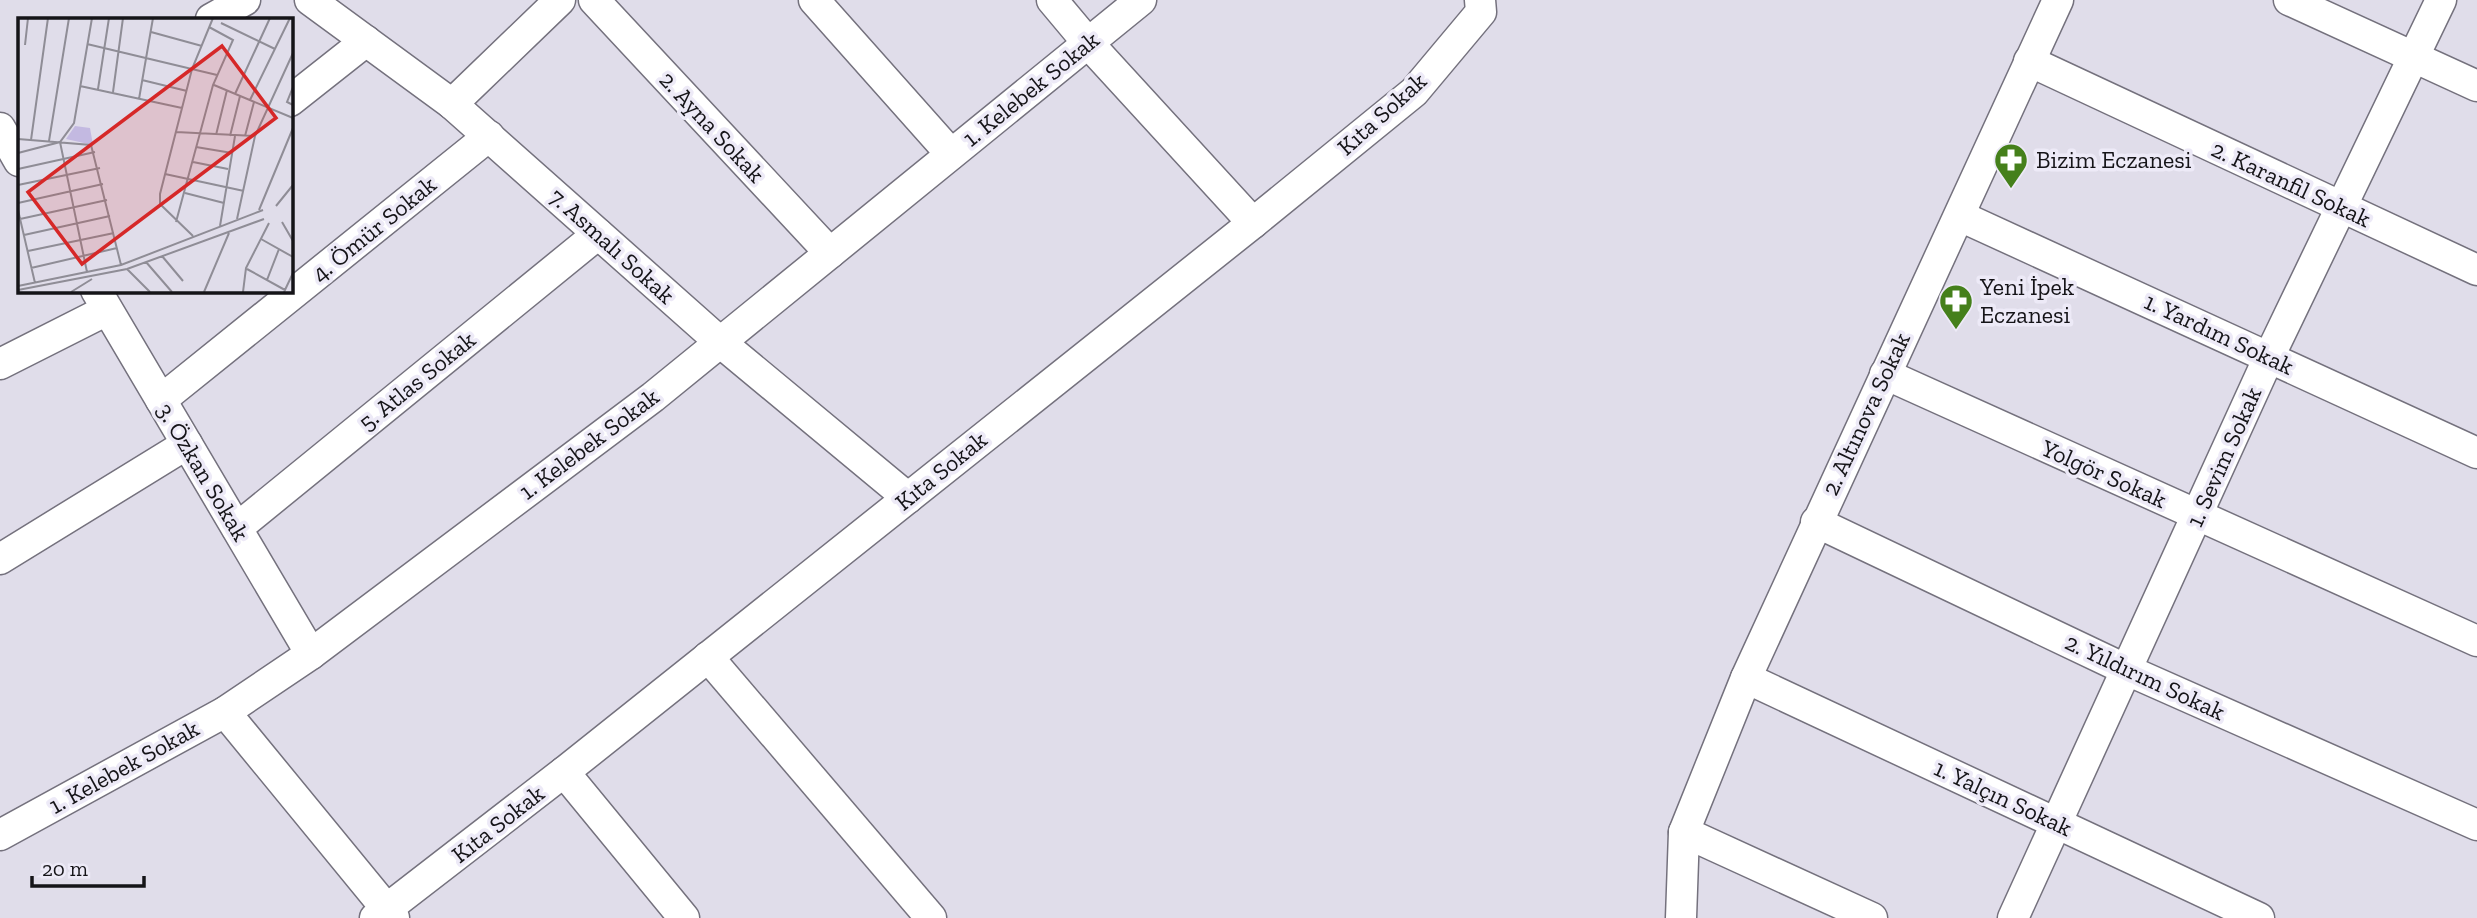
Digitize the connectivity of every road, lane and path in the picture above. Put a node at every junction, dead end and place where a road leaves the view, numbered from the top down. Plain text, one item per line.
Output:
1 (245, 0) edge
2 (310, 0) edge
3 (560, 0) edge
4 (594, 0) edge
5 (814, 0) edge
6 (1052, 0) edge
7 (1141, 0) edge
8 (1480, 0) edge
9 (2058, 0) edge
10 (2289, 0) edge
11 (2441, 0) edge
12 (213, 18) edge
13 (366, 41) junction
14 (1088, 43) junction
15 (2412, 57) junction
16 (2029, 61) junction
17 (2477, 86) edge
18 (292, 99) edge
19 (452, 104) junction
20 (6, 131) edge
21 (489, 136) junction
22 (951, 154) junction
23 (18, 159) edge
24 (2340, 208) junction
25 (1960, 216) junction
26 (1254, 223) junction
27 (598, 234) junction
28 (830, 253) junction
29 (2477, 270) edge
30 (101, 300) edge
31 (720, 342) junction
32 (2269, 357) junction
33 (0, 364) edge
34 (1885, 374) junction
35 (160, 400) junction
36 (187, 444) junction
37 (2477, 453) edge
38 (908, 498) junction
39 (2197, 516) junction
40 (1816, 522) junction
41 (237, 528) junction
42 (0, 559) edge
43 (2477, 641) edge
44 (312, 654) junction
45 (708, 657) junction
46 (2127, 670) junction
47 (1746, 678) junction
48 (225, 712) junction
49 (564, 772) junction
50 (2057, 823) junction
51 (2477, 825) edge
52 (1684, 832) junction
53 (0, 835) edge
54 (386, 916) edge
55 (684, 918) edge
56 (931, 918) edge
57 (1681, 918) edge
58 (1872, 918) edge
59 (2014, 918) edge
60 (2259, 918) edge

1 - 12 street
2 - 13 street, 7. Asmalı Sokak
3 - 19 street
4 - 28 street, 2. Ayna Sokak
5 - 22 street
6 - 14 street
7 - 14 street, 1. Kelebek Sokak
8 - 26 street, Kıta Sokak
9 - 16 street, 2. Altınova Sokak
10 - 15 street
11 - 15 street, 1. Sevim Sokak
13 - 18 street
13 - 19 street, 7. Asmalı Sokak
14 - 22 street, 1. Kelebek Sokak
14 - 26 street
15 - 17 street
15 - 24 street, 1. Sevim Sokak
16 - 24 street, 2. Karanfil Sokak
16 - 25 street, 2. Altınova Sokak
19 - 21 street, 7. Asmalı Sokak
20 - 23 street
21 - 27 street, 7. Asmalı Sokak
21 - 35 street, 4. Ömür Sokak
22 - 28 street, 1. Kelebek Sokak
24 - 29 street, 2. Karanfil Sokak
24 - 32 street, 1. Sevim Sokak
25 - 32 street, 1. Yardım Sokak
25 - 34 street, 2. Altınova Sokak
26 - 38 street, Kıta Sokak
27 - 31 street, 7. Asmalı Sokak
27 - 41 street, 5. Atlas Sokak
28 - 31 street, 1. Kelebek Sokak
30 - 33 street
30 - 35 street, 3. Özkan Sokak
31 - 38 street, 7. Asmalı Sokak
31 - 44 street, 1. Kelebek Sokak
32 - 37 street, 1. Yardım Sokak
32 - 39 street, 1. Sevim Sokak
34 - 39 street, Yolgör Sokak
34 - 40 street, 2. Altınova Sokak
35 - 36 street, 3. Özkan Sokak
36 - 41 street, 3. Özkan Sokak
36 - 42 street
38 - 45 street, Kıta Sokak
39 - 43 street, Yolgör Sokak
39 - 46 street, 1. Sevim Sokak
40 - 46 street, 2. Yıldırım Sokak
40 - 47 street, 2. Altınova Sokak
41 - 44 street, 3. Özkan Sokak
44 - 48 street, 1. Kelebek Sokak
45 - 49 street, Kıta Sokak
45 - 56 street
46 - 50 street, 1. Sevim Sokak
46 - 51 street, 2. Yıldırım Sokak
47 - 50 street, 1. Yalçın Sokak
47 - 52 street, 2. Altınova Sokak
48 - 53 street, 1. Kelebek Sokak
48 - 54 street
49 - 54 street, Kıta Sokak
49 - 55 street
50 - 59 street, 1. Sevim Sokak
50 - 60 street, 1. Yalçın Sokak
52 - 57 street, 2. Altınova Sokak
52 - 58 street

